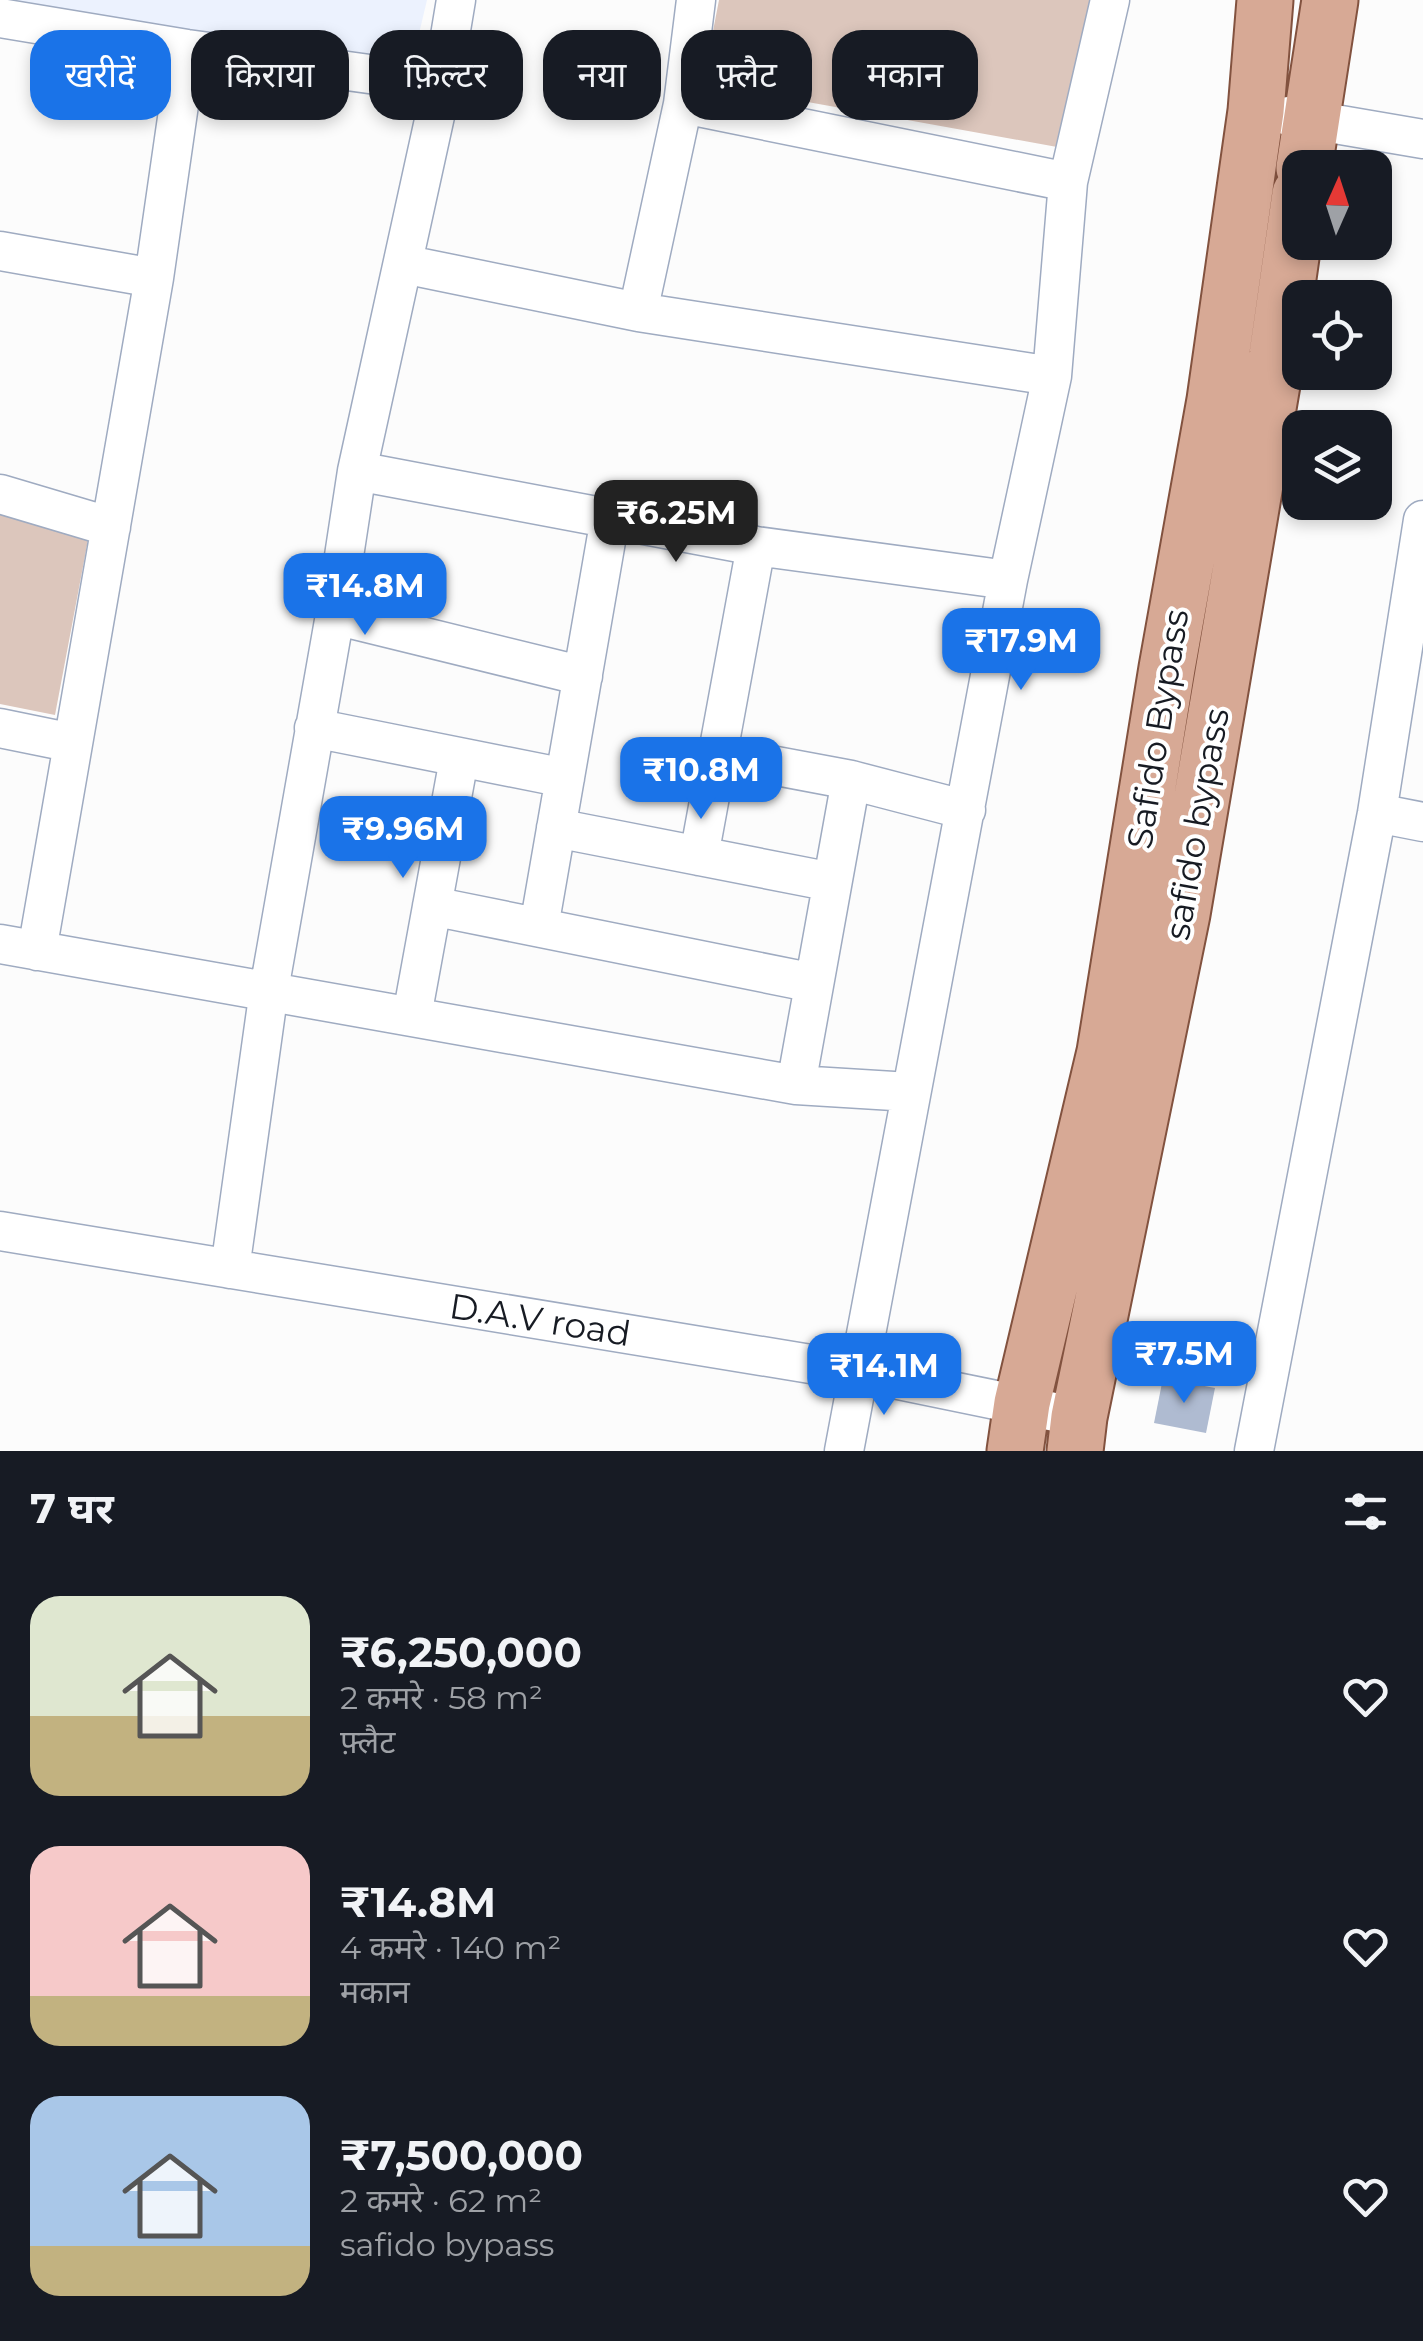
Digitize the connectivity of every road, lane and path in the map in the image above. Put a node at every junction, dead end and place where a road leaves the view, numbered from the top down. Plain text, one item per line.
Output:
1 (456, 0) edge
2 (696, 0) edge
3 (1110, 0) edge
4 (1265, 0) edge
5 (1330, 0) edge
6 (0, 18) edge
7 (451, 30) edge
8 (692, 30) edge
9 (187, 49) junction
10 (369, 74) edge
11 (1256, 111) junction
12 (681, 113) edge
13 (434, 120) edge
14 (762, 120) edge
15 (1423, 139) edge
16 (1308, 143) edge
17 (1068, 182) junction
18 (0, 251) edge
19 (1291, 260) edge
20 (404, 264) junction
21 (154, 278) junction
22 (638, 312) junction
23 (1052, 376) junction
24 (356, 470) junction
25 (0, 494) edge
26 (610, 518) junction
27 (1423, 520) edge
28 (111, 526) junction
29 (756, 546) junction
30 (1008, 580) junction
31 (335, 615) junction
32 (584, 676) junction
33 (0, 728) edge
34 (314, 728) junction
35 (74, 742) junction
36 (718, 755) junction
37 (459, 758) junction
38 (565, 778) junction
39 (850, 780) junction
40 (966, 810) junction
41 (1377, 814) junction
42 (1423, 822) edge
43 (556, 828) junction
44 (699, 856) junction
45 (832, 882) junction
46 (432, 906) junction
47 (539, 927) junction
48 (0, 944) edge
49 (37, 950) junction
50 (814, 983) junction
51 (270, 990) junction
52 (412, 1016) junction
53 (796, 1084) junction
54 (910, 1092) junction
55 (0, 1231) edge
56 (230, 1269) junction
57 (859, 1372) junction
58 (1018, 1427) edge
59 (1077, 1434) edge
60 (844, 1451) edge
61 (1254, 1451) edge

1 - 7 street
2 - 8 street
3 - 17 street
4 - 11 main road, Safido Bypass
5 - 16 main road
6 - 9 street
9 - 10 street
9 - 21 street
11 - 16 street
11 - 58 main road, Safido Bypass
12 - 22 street
13 - 20 street
14 - 17 street
15 - 16 street
17 - 23 street
18 - 21 street
19 - 59 main road, safido bypass
20 - 22 street
20 - 24 street
21 - 28 street
22 - 23 street
23 - 30 street
24 - 26 street
24 - 31 street
25 - 28 street
26 - 29 street
26 - 32 street
27 - 41 street
28 - 35 street
29 - 30 street
29 - 36 street
30 - 40 street
31 - 32 street
31 - 34 street
32 - 38 street
33 - 35 street
34 - 37 street
34 - 51 street
35 - 49 street
36 - 39 street
36 - 44 street
37 - 38 street
37 - 46 street
38 - 43 street
39 - 40 street
39 - 45 street
40 - 54 street
41 - 42 street
41 - 61 street
43 - 44 street
43 - 47 street
44 - 45 street
45 - 50 street
46 - 47 street
46 - 52 street
47 - 50 street
48 - 49 street
49 - 51 street
50 - 53 street
51 - 52 street
51 - 56 street
52 - 53 street
53 - 54 street
54 - 57 street
55 - 56 street, D.A.V road
56 - 57 street, D.A.V road
57 - 58 street, D.A.V road
57 - 60 street
58 - 59 street, D.A.V road

